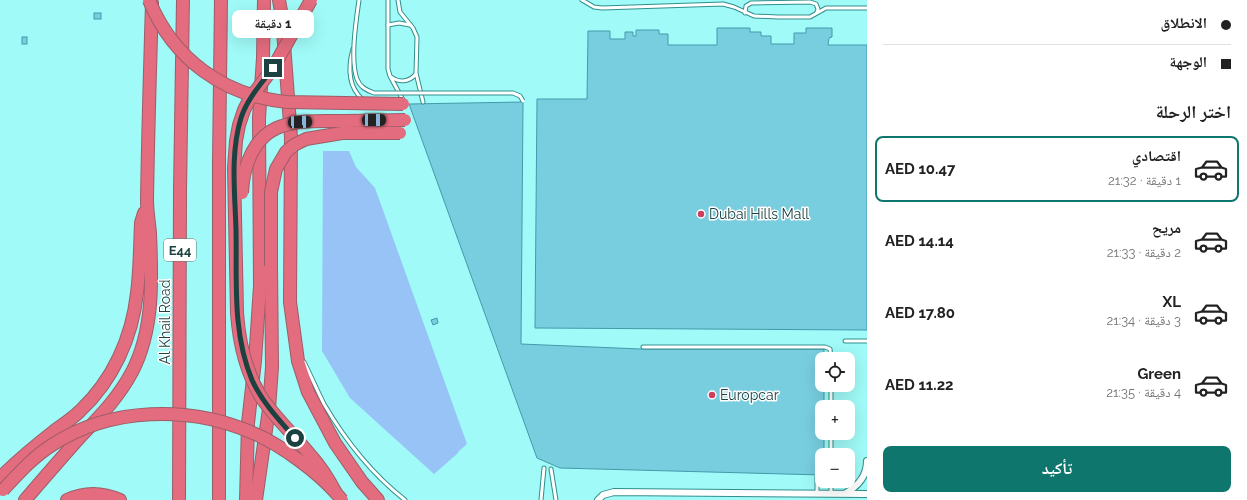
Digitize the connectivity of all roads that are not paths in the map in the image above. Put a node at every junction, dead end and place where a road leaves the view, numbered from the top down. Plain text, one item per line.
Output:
1 (149, 0) edge
2 (152, 0) edge
3 (183, 0) edge
4 (221, 0) edge
5 (264, 0) edge
6 (279, 0) edge
7 (311, 0) edge
8 (359, 0) edge
9 (388, 0) edge
10 (398, 0) edge
11 (582, 0) edge
12 (799, 1) edge
13 (810, 1) edge
14 (867, 8) edge
15 (745, 12) junction
16 (817, 12) junction
17 (388, 25) junction
18 (410, 25) junction
19 (354, 47) junction
20 (416, 73) junction
21 (390, 76) junction
22 (523, 101) dead end
23 (423, 102) dead end
24 (403, 109) junction
25 (400, 133) dead end
26 (147, 202) junction
27 (236, 246) junction
28 (844, 341) dead end
29 (867, 341) edge
30 (295, 343) junction
31 (643, 347) dead end
32 (830, 352) edge
33 (867, 461) edge
34 (867, 466) edge
35 (544, 468) dead end
36 (551, 469) dead end
37 (0, 478) edge
38 (817, 488) edge
39 (831, 488) edge
40 (1, 491) edge
41 (817, 493) junction
42 (831, 494) junction
43 (845, 494) junction
44 (867, 494) edge
45 (339, 496) edge
46 (28, 497) edge
47 (67, 500) edge
48 (120, 500) edge
49 (180, 500) edge
50 (219, 500) edge
51 (246, 500) edge
52 (256, 500) edge
53 (378, 500) edge
54 (404, 500) edge
55 (541, 500) edge
56 (556, 500) edge
57 (598, 500) edge

1 - 24 highway, bridge
2 - 26 highway
3 - 49 highway, Al Khail Road / E44
4 - 50 highway
5 - 51 highway
6 - 30 highway
7 - 27 highway, bridge
8 - 19 lane, bridge
9 - 17 lane
10 - 18 lane
11 - 15 lane
12 - 13 lane
12 - 15 lane
13 - 16 lane
14 - 16 lane
15 - 16 lane
17 - 18 lane
17 - 21 lane
18 - 20 lane
19 - 22 lane, bridge
19 - 24 lane, bridge
20 - 21 lane
20 - 23 lane
21 - 24 lane
24 - 27 highway, bridge
25 - 52 highway, bridge
26 - 37 highway
26 - 46 highway
27 - 45 highway, bridge
28 - 29 lane
30 - 53 highway
30 - 54 lane
31 - 32 lane
33 - 34 street
34 - 43 street
35 - 55 lane
36 - 56 lane
38 - 41 lane
39 - 42 lane
40 - 45 highway, bridge
41 - 42 street
41 - 57 street
42 - 43 street
43 - 44 street
47 - 48 highway

